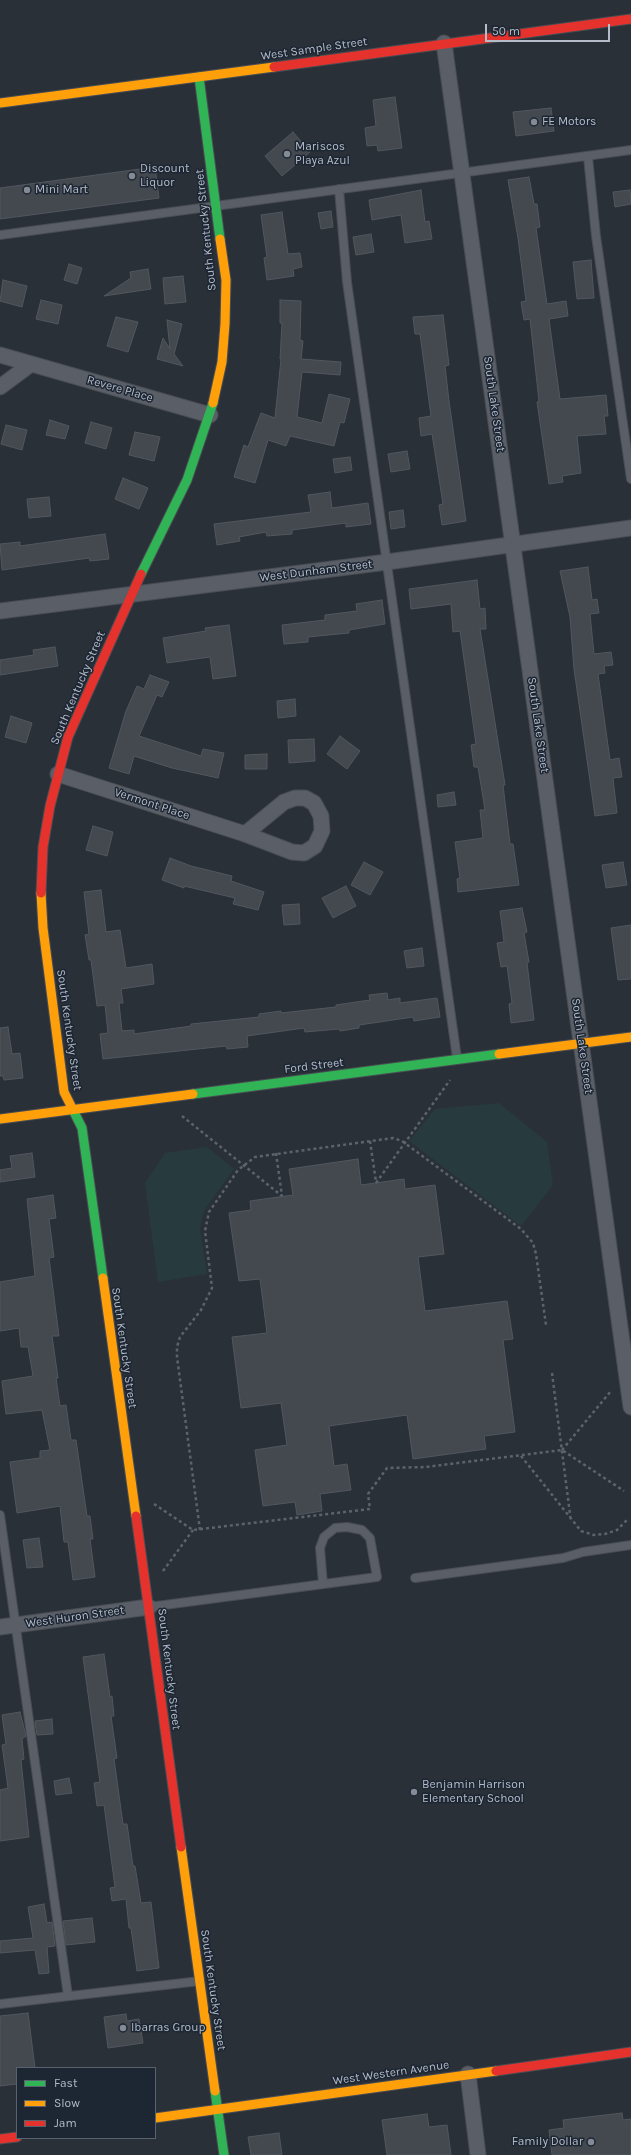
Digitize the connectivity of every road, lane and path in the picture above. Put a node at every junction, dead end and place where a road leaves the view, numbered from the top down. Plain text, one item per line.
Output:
1 (631, 19) edge
2 (444, 43) junction
3 (199, 77) junction
4 (0, 103) edge
5 (631, 150) edge
6 (588, 156) junction
7 (462, 173) junction
8 (339, 189) junction
9 (217, 206) junction
10 (0, 234) edge
11 (0, 355) edge
12 (31, 364) junction
13 (0, 387) edge
14 (210, 415) junction
15 (631, 479) edge
16 (631, 528) edge
17 (513, 544) junction
18 (387, 562) junction
19 (132, 594) junction
20 (0, 611) edge
21 (58, 774) junction
22 (245, 834) junction
23 (631, 1036) edge
24 (581, 1043) junction
25 (457, 1060) junction
26 (450, 1080) dead end
27 (72, 1109) junction
28 (182, 1116) dead end
29 (0, 1119) edge
30 (370, 1141) junction
31 (405, 1143) junction
32 (276, 1153) junction
33 (244, 1164) junction
34 (546, 1325) dead end
35 (552, 1373) dead end
36 (611, 1391) dead end
37 (631, 1407) edge
38 (562, 1450) junction
39 (521, 1455) junction
40 (624, 1491) dead end
41 (154, 1504) dead end
42 (0, 1515) edge
43 (628, 1519) dead end
44 (571, 1522) junction
45 (193, 1530) junction
46 (200, 1530) junction
47 (631, 1545) edge
48 (163, 1571) dead end
49 (415, 1578) dead end
50 (323, 1584) junction
51 (149, 1607) junction
52 (16, 1625) junction
53 (0, 1627) edge
54 (200, 1981) junction
55 (68, 1996) junction
56 (0, 2004) edge
57 (631, 2052) edge
58 (468, 2074) junction
59 (218, 2110) junction
60 (156, 2118) edge
61 (16, 2137) edge
62 (0, 2139) edge
63 (224, 2155) edge
64 (478, 2155) edge

1 - 2 street, West Sample Street
2 - 3 street, West Sample Street
2 - 7 street, South Lake Street
3 - 4 street, West Sample Street
3 - 9 street, South Kentucky Street
5 - 6 lane
6 - 7 lane
6 - 15 lane
7 - 8 lane
7 - 17 street, South Lake Street
8 - 9 lane
8 - 18 lane
9 - 10 lane
9 - 14 street, South Kentucky Street
11 - 12 street, Revere Place
12 - 13 street
12 - 14 street, Revere Place
14 - 19 street, South Kentucky Street
16 - 17 street, West Dunham Street
17 - 18 street, West Dunham Street
17 - 24 street, South Lake Street
18 - 19 street, West Dunham Street
18 - 25 lane
19 - 20 street, West Dunham Street
19 - 21 street, South Kentucky Street
21 - 22 street, Vermont Place
21 - 27 street, South Kentucky Street
22 - 22 street, Vermont Place
23 - 24 street, Ford Street
24 - 25 street, Ford Street
24 - 37 street, South Lake Street
25 - 27 street, Ford Street
26 - 31 path
27 - 29 street, Ford Street
27 - 51 street, South Kentucky Street
28 - 33 path
30 - 31 path
30 - 31 path
30 - 32 path
31 - 34 path
32 - 33 path
32 - 33 path
33 - 46 path
35 - 38 path
36 - 38 path
38 - 39 path
38 - 40 path
38 - 44 path
39 - 44 path
39 - 46 path
41 - 45 path
42 - 52 lane
43 - 44 path
45 - 46 path
45 - 48 path
47 - 49 lane
50 - 50 lane
50 - 51 lane
51 - 52 street, West Huron Street
51 - 54 street, South Kentucky Street
52 - 53 street, West Huron Street
52 - 55 lane
54 - 55 lane
54 - 59 street, South Kentucky Street
55 - 56 lane
57 - 58 street, West Western Avenue
58 - 59 street, West Western Avenue
58 - 64 street
59 - 60 street, West Western Avenue
59 - 63 street, South Kentucky Street
61 - 62 street

